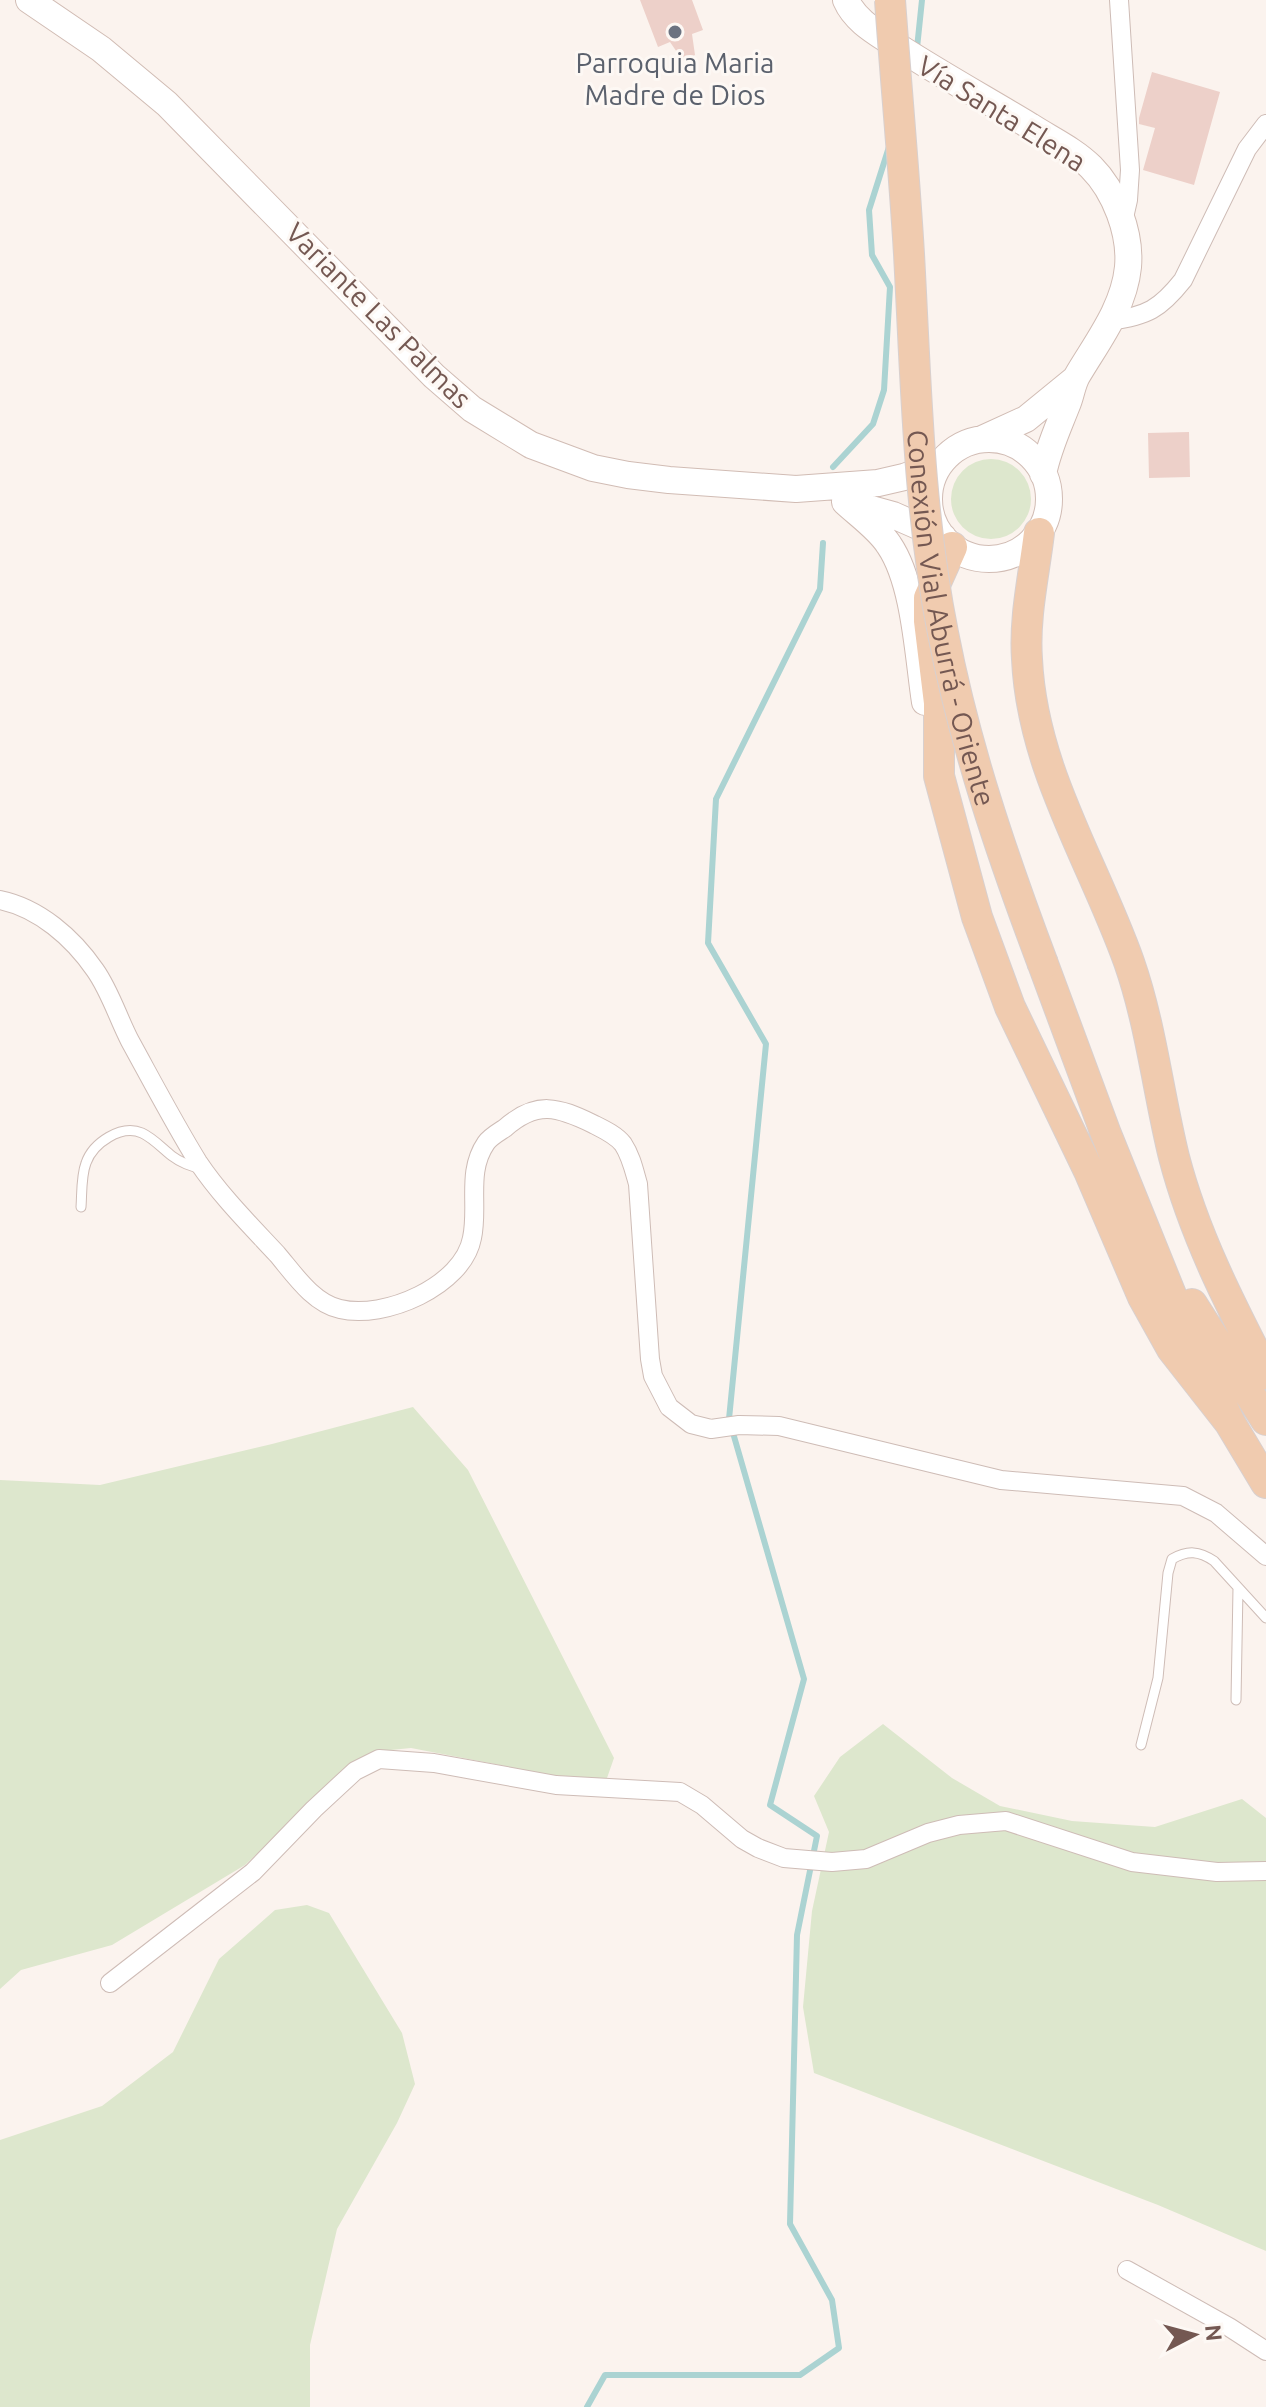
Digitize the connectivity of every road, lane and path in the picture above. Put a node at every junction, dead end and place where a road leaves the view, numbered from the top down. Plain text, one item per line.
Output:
1 (29, 0) edge
2 (846, 0) edge
3 (890, 0) edge
4 (1119, 0) edge
5 (1266, 124) edge
6 (1123, 225) junction
7 (1110, 321) junction
8 (1075, 379) junction
9 (982, 439) junction
10 (941, 463) junction
11 (1043, 474) junction
12 (796, 489) junction
13 (845, 502) junction
14 (1039, 533) junction
15 (948, 542) junction
16 (939, 776) junction
17 (0, 900) edge
18 (204, 1170) junction
19 (81, 1207) dead end
20 (1136, 1208) junction
21 (1266, 1374) edge
22 (1266, 1420) edge
23 (1230, 1423) junction
24 (1266, 1483) edge
25 (1266, 1556) edge
26 (1238, 1588) junction
27 (1266, 1618) edge
28 (1236, 1700) dead end
29 (1141, 1745) dead end
30 (1266, 1871) edge
31 (110, 1983) dead end
32 (1127, 2270) dead end
33 (1266, 2351) edge

1 - 12 main road, Variante Las Palmas
2 - 6 main road, Vía Santa Elena
3 - 20 main road, Conexión Vial Aburrá - Oriente, bridge
4 - 6 street
5 - 7 street
6 - 7 main road, Vía Santa Elena
7 - 8 main road, Vía Santa Elena
8 - 9 main road, Vía Santa Elena
8 - 11 main road, Vía Santa Elena
9 - 10 main road
9 - 11 main road
10 - 12 main road, Variante Las Palmas
10 - 15 main road
11 - 14 main road
12 - 13 main road, Variante Las Palmas
13 - 15 main road, Variante Las Palmas
13 - 16 main road
14 - 15 main road
14 - 21 main road
15 - 16 main road
16 - 23 main road
17 - 18 street
18 - 19 lane
18 - 25 street
20 - 22 main road
20 - 23 main road
23 - 24 main road
26 - 27 lane
26 - 28 lane
26 - 29 lane
30 - 31 street
32 - 33 street

